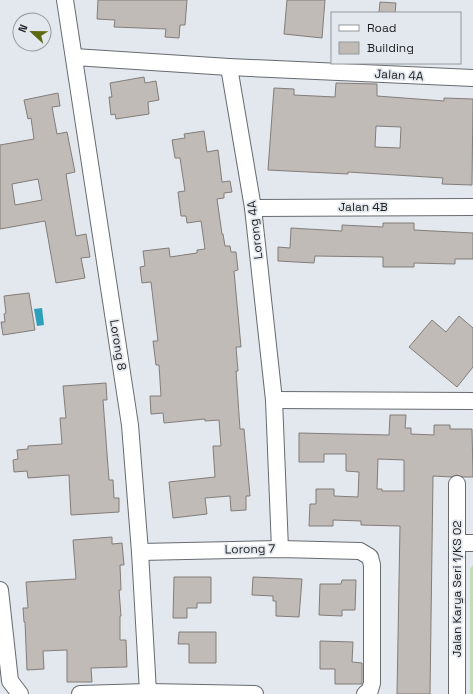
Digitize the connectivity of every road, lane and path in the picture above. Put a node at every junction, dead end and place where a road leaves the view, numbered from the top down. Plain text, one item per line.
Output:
1 (65, 0) edge
2 (74, 57) junction
3 (229, 68) junction
4 (473, 78) edge
5 (473, 207) edge
6 (253, 208) junction
7 (274, 400) junction
8 (473, 402) edge
9 (457, 484) dead end
10 (457, 543) junction
11 (473, 543) edge
12 (280, 548) junction
13 (140, 552) junction
14 (0, 590) edge
15 (148, 692) junction
16 (20, 694) edge
17 (80, 694) edge
18 (255, 694) edge
19 (365, 694) edge
20 (457, 694) edge

1 - 2 street, Lorong 8
2 - 3 street
2 - 13 street, Lorong 8
3 - 4 street, Jalan 4A
3 - 6 street, Lorong 4A
5 - 6 street, Jalan 4B
6 - 7 street, Lorong 4A
7 - 8 street
7 - 12 street, Lorong 4A
9 - 10 street, Jalan Karya Seri 1/KS 02
10 - 11 street
10 - 20 street, Jalan Karya Seri 1/KS 02
12 - 13 street, Lorong 7
12 - 19 street, Lorong 7
13 - 15 street, Lorong 8
14 - 16 street
15 - 17 street
15 - 18 street

